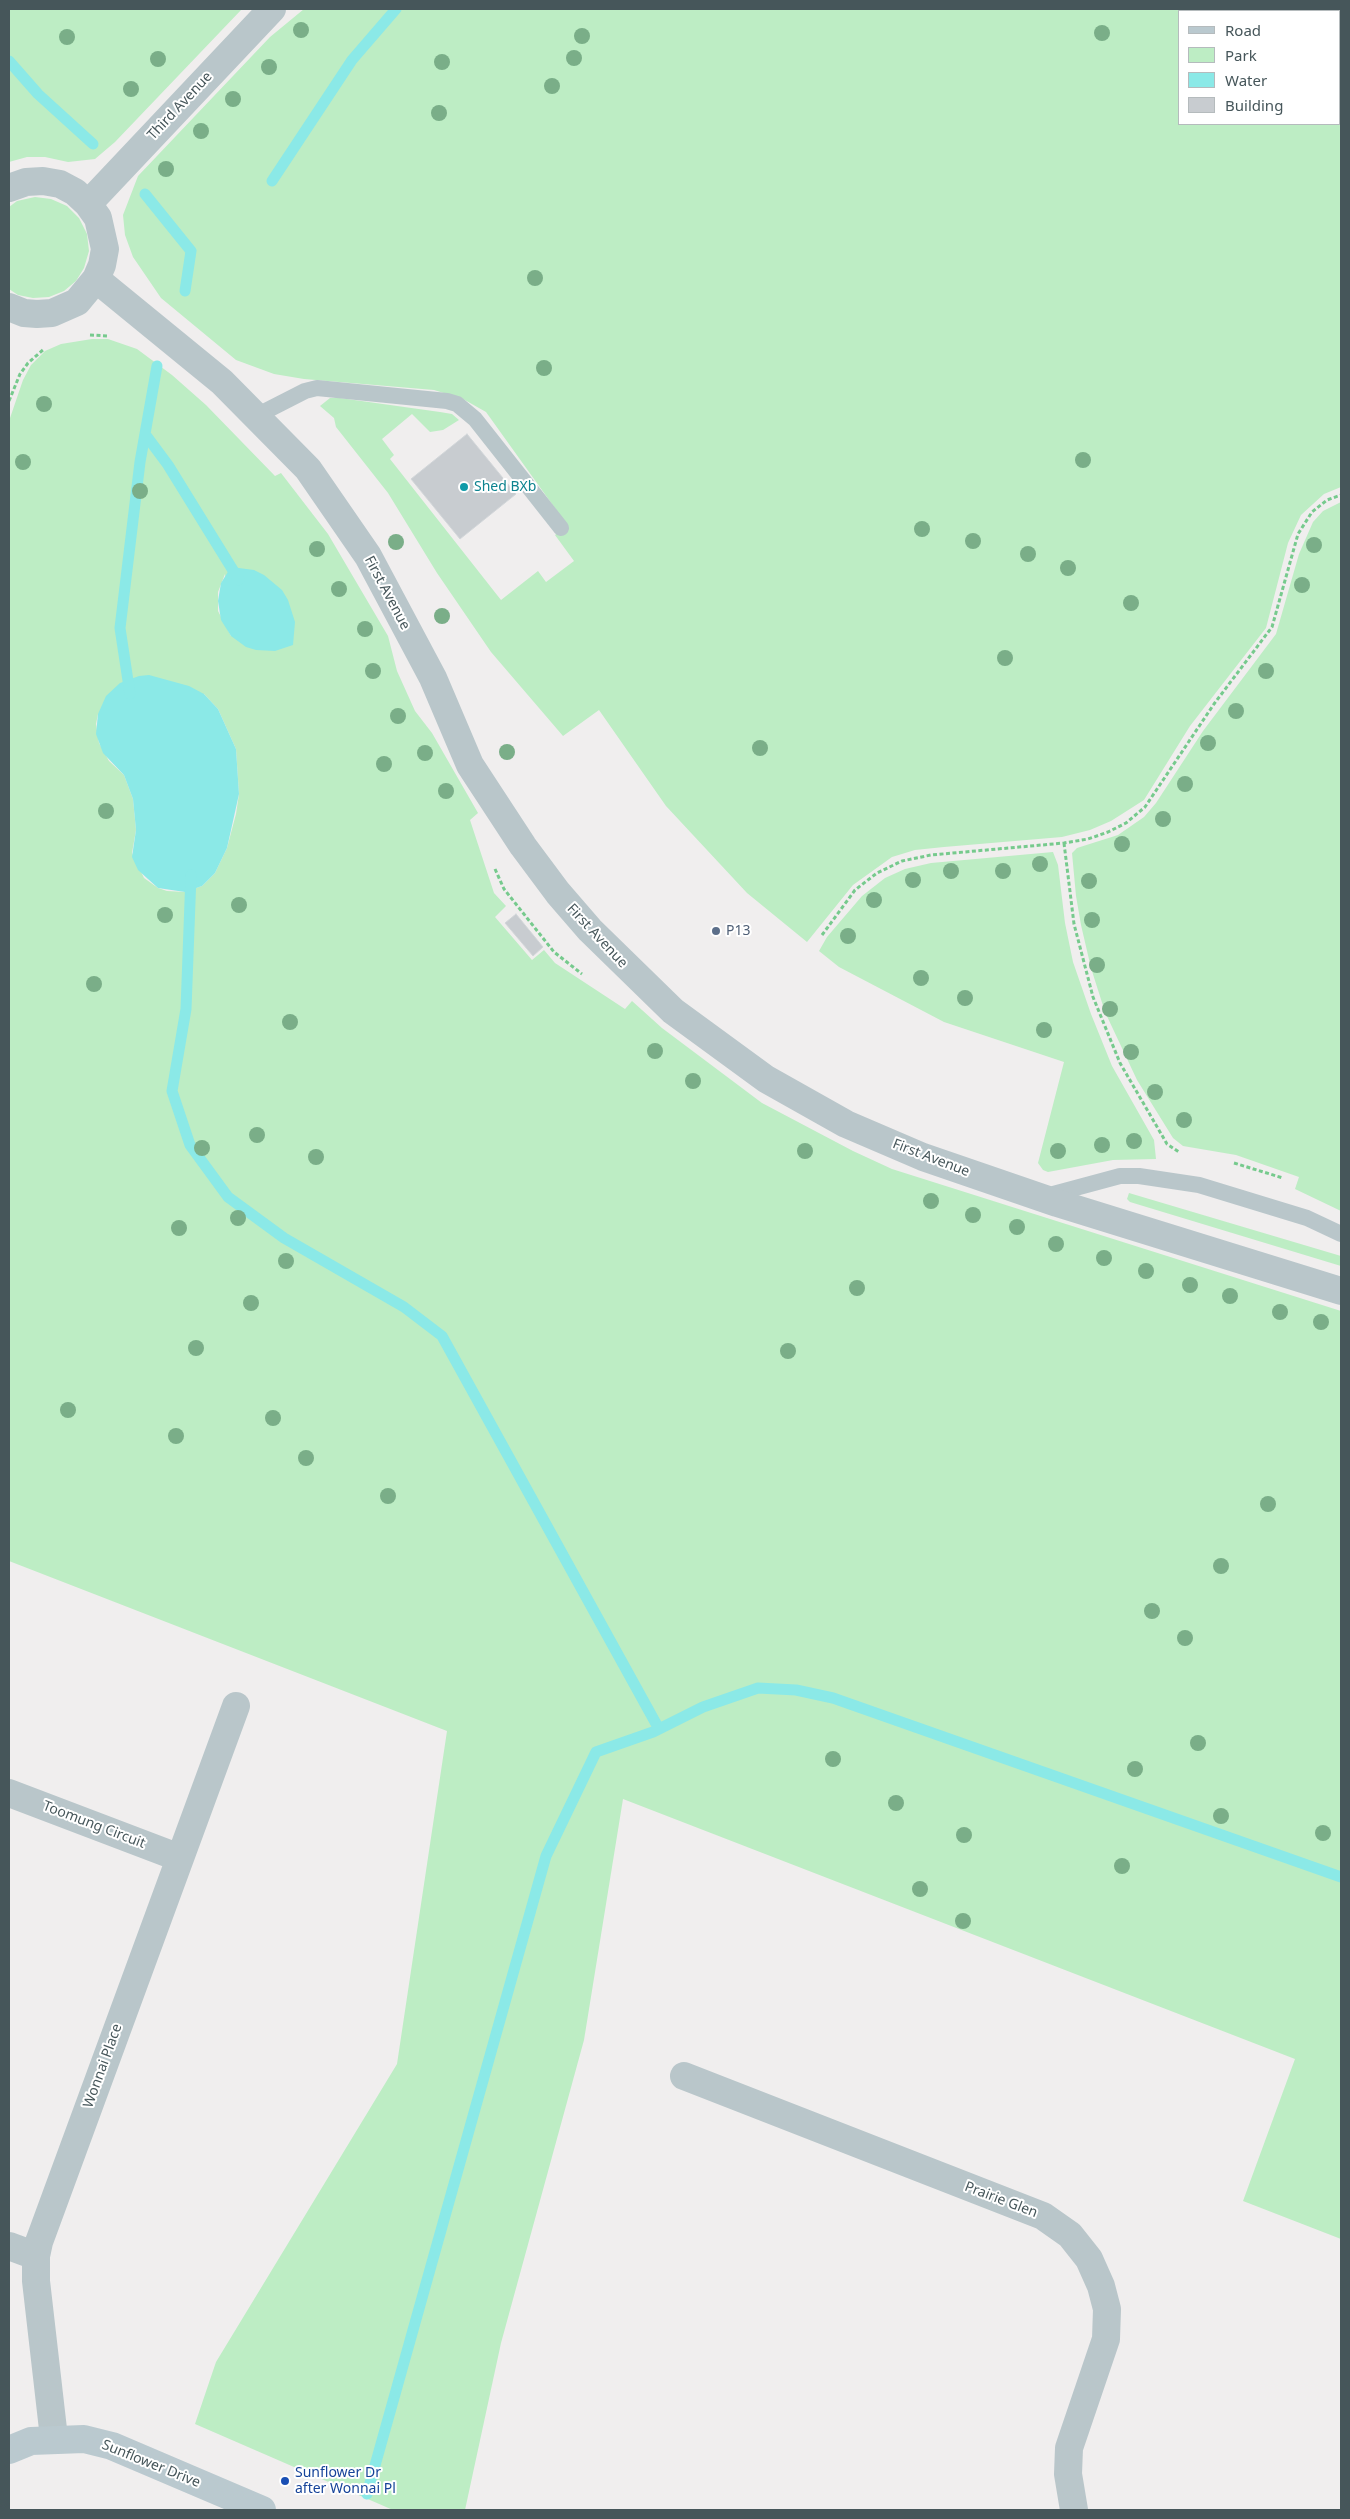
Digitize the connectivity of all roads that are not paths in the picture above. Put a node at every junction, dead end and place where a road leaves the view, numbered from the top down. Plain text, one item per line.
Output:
1 (272, 9) edge
2 (9, 188) edge
3 (88, 204) junction
4 (96, 280) junction
5 (9, 310) edge
6 (256, 416) junction
7 (561, 528) dead end
8 (1040, 1197) junction
9 (1341, 1234) edge
10 (1341, 1291) edge
11 (236, 1706) dead end
12 (9, 1792) edge
13 (180, 1858) junction
14 (684, 2076) dead end
15 (9, 2246) edge
16 (36, 2256) junction
17 (54, 2438) junction
18 (9, 2450) edge
19 (262, 2510) edge
20 (1074, 2510) edge

1 - 3 street, Third Avenue
2 - 3 street
3 - 4 street
4 - 5 street
4 - 6 street, First Avenue
6 - 7 lane
6 - 8 street, First Avenue
8 - 9 lane
8 - 10 street, First Avenue
11 - 13 street, Wonnai Place
12 - 13 street, Toomung Circuit
13 - 16 street, Wonnai Place
14 - 20 street, Prairie Glen
15 - 16 street
16 - 17 street, Wonnai Place
17 - 18 street, Sunflower Drive
17 - 19 street, Sunflower Drive

